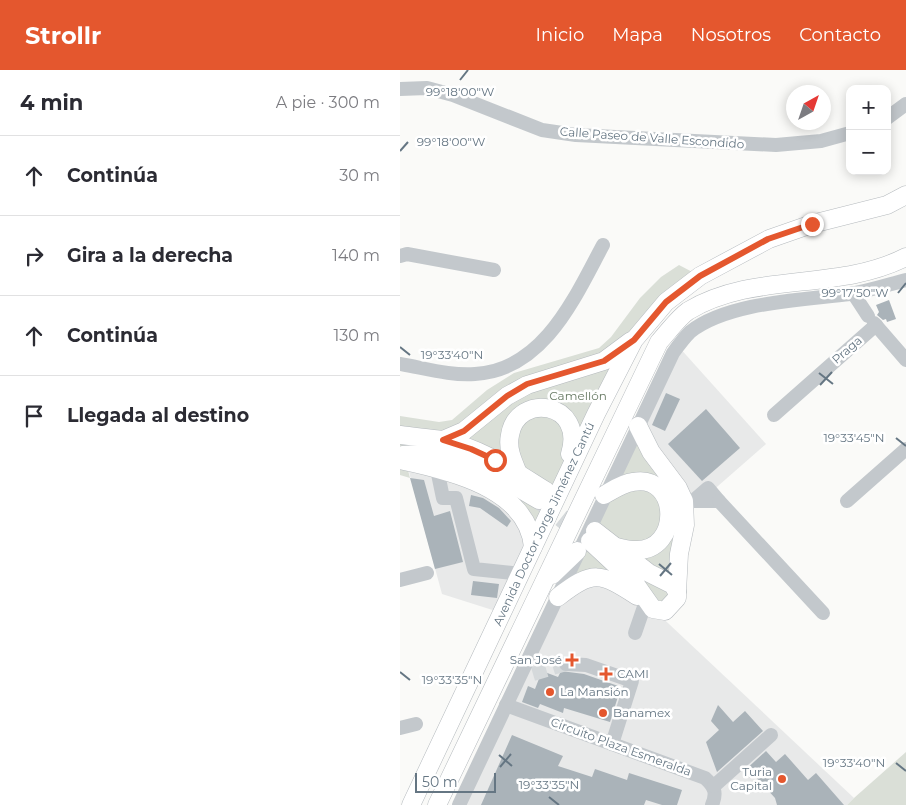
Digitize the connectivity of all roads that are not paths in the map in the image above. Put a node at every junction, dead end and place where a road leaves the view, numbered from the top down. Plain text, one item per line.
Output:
1 (400, 89) edge
2 (906, 104) edge
3 (891, 115) edge
4 (846, 134) edge
5 (906, 195) edge
6 (603, 245) dead end
7 (400, 256) edge
8 (906, 257) edge
9 (494, 270) dead end
10 (906, 280) edge
11 (853, 293) junction
12 (872, 322) junction
13 (634, 340) junction
14 (906, 360) edge
15 (400, 364) edge
16 (774, 415) dead end
17 (638, 426) junction
18 (400, 436) edge
19 (443, 440) junction
20 (906, 448) edge
21 (400, 456) edge
22 (400, 460) edge
23 (436, 468) junction
24 (518, 473) junction
25 (549, 493) junction
26 (604, 495) junction
27 (848, 500) dead end
28 (688, 501) junction
29 (587, 541) junction
30 (532, 547) junction
31 (615, 547) junction
32 (427, 573) dead end
33 (521, 574) junction
34 (400, 580) edge
35 (543, 584) junction
36 (677, 592) junction
37 (558, 597) junction
38 (646, 601) junction
39 (823, 613) dead end
40 (635, 633) dead end
41 (566, 664) tunnel mouth
42 (533, 674) tunnel mouth
43 (519, 677) junction
44 (506, 705) junction
45 (416, 724) dead end
46 (400, 728) edge
47 (771, 735) dead end
48 (612, 744) junction
49 (714, 786) junction
50 (411, 805) edge
51 (437, 805) edge
52 (458, 805) edge
53 (712, 805) edge

1 - 4 street, Calle Paseo de Valle Escondido
2 - 3 street
5 - 13 main road, Avenida Doctor Jorge Jiménez Cantú
6 - 15 street
7 - 9 street
8 - 35 main road, Avenida Doctor Jorge Jiménez Cantú
10 - 11 street
11 - 12 street
11 - 17 street
12 - 14 street
12 - 16 street, Praga
13 - 19 main road
13 - 25 main road, Avenida Doctor Jorge Jiménez Cantú
17 - 26 street
17 - 28 main road
18 - 19 main road
19 - 24 main road
20 - 27 street
21 - 25 main road
22 - 23 main road
23 - 30 main road
23 - 33 street
24 - 25 main road
24 - 25 main road
25 - 30 main road, Avenida Doctor Jorge Jiménez Cantú
26 - 29 street
26 - 31 main road
28 - 36 main road
28 - 39 street
29 - 31 main road
29 - 35 main road
29 - 37 street
29 - 38 main road
30 - 33 main road, Avenida Doctor Jorge Jiménez Cantú
31 - 36 main road
32 - 34 street
33 - 50 main road, Avenida Doctor Jorge Jiménez Cantú
35 - 51 main road, Avenida Doctor Jorge Jiménez Cantú
36 - 38 main road
37 - 38 main road
37 - 43 street
38 - 40 street
41 - 48 street
42 - 43 street
43 - 44 street
44 - 48 street, Circuito Plaza Esmeralda
44 - 52 street
45 - 46 street
47 - 49 street
48 - 49 street, Circuito Plaza Esmeralda
49 - 53 street

